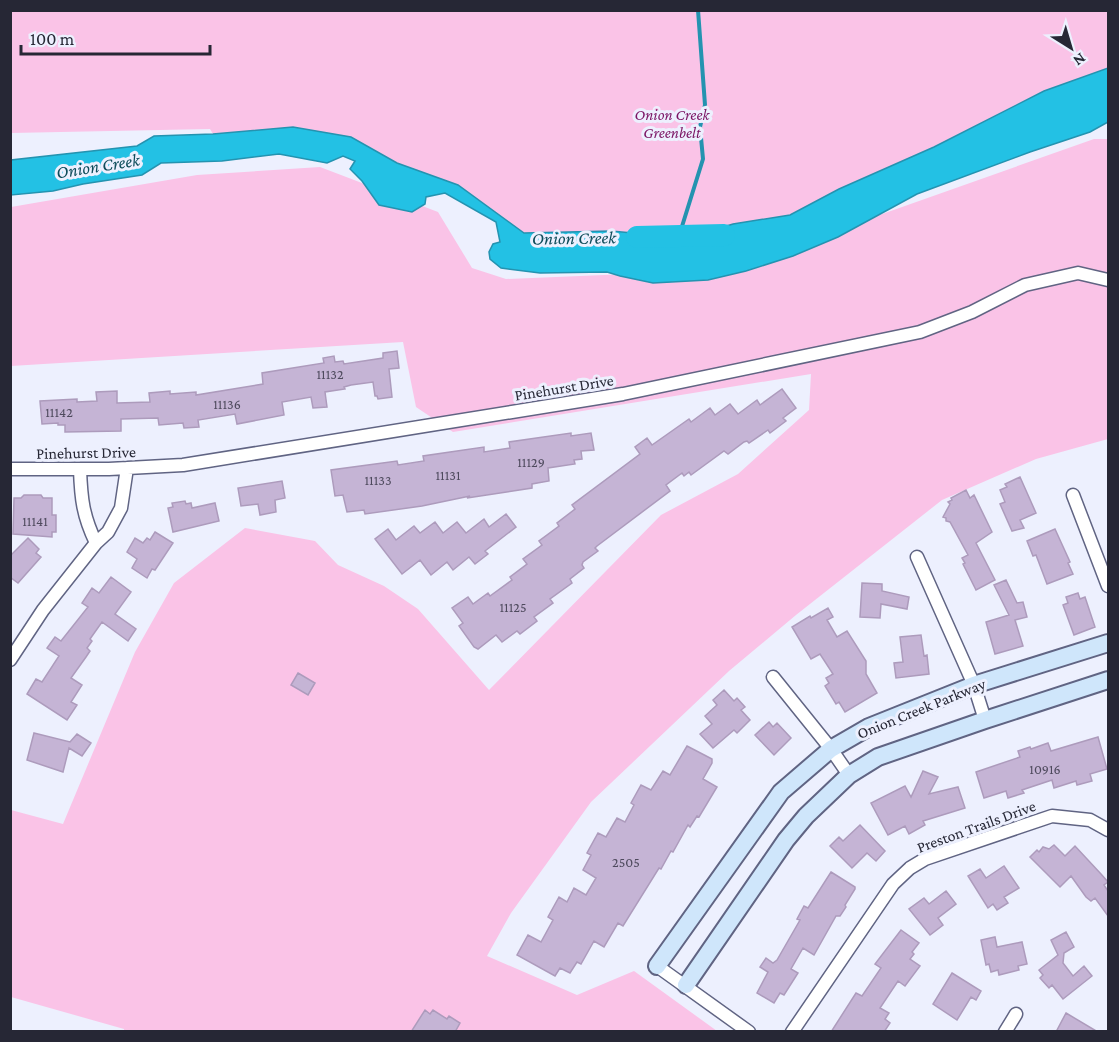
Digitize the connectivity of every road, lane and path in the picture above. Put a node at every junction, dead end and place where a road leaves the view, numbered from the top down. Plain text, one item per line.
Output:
1 (1108, 280) edge
2 (128, 468) junction
3 (81, 469) junction
4 (10, 470) edge
5 (1073, 495) dead end
6 (96, 543) junction
7 (917, 557) dead end
8 (1108, 586) edge
9 (1108, 643) edge
10 (10, 660) edge
11 (773, 677) dead end
12 (1108, 680) edge
13 (974, 685) junction
14 (985, 720) junction
15 (831, 749) junction
16 (849, 775) junction
17 (1108, 829) edge
18 (657, 966) joint
19 (686, 985) junction
20 (1016, 1014) dead end
21 (749, 1032) edge
22 (792, 1032) edge
23 (1005, 1032) edge

1 - 2 street, Pinehurst Drive
2 - 3 street, Pinehurst Drive
2 - 6 street
3 - 4 street, Pinehurst Drive
3 - 6 street
5 - 8 street
6 - 10 street
7 - 13 street
9 - 13 street, Onion Creek Parkway
11 - 15 street
12 - 14 street, Onion Creek Parkway
13 - 14 street
13 - 15 street, Onion Creek Parkway
14 - 16 street, Onion Creek Parkway
15 - 16 street
15 - 18 street, Onion Creek Parkway
16 - 19 street, Onion Creek Parkway
17 - 22 street, Preston Trails Drive
18 - 19 street
19 - 21 street
20 - 23 street

